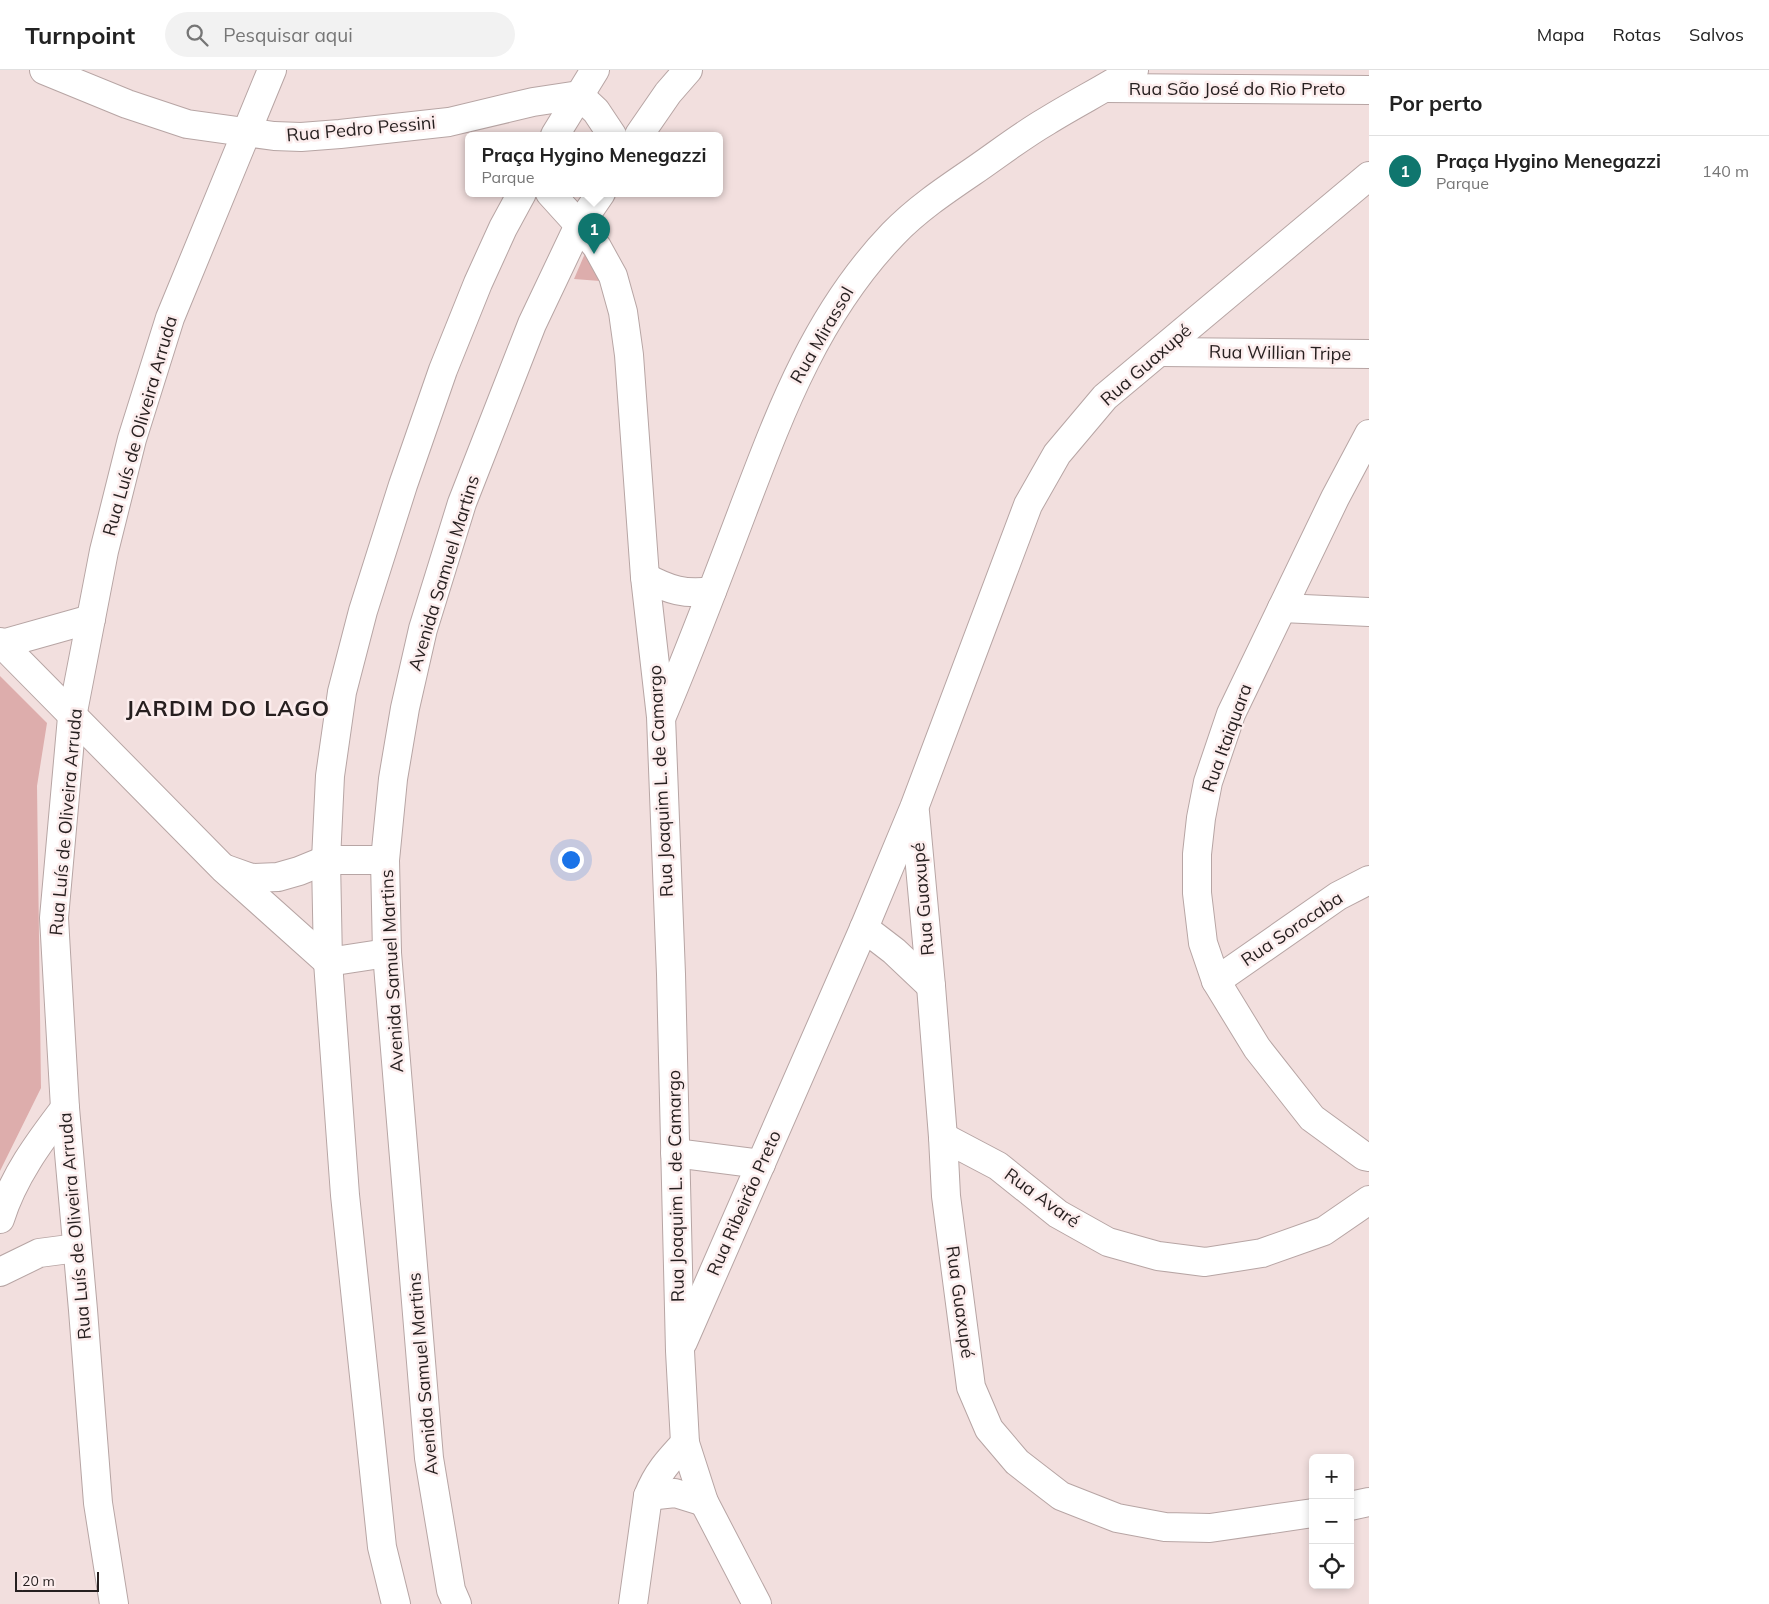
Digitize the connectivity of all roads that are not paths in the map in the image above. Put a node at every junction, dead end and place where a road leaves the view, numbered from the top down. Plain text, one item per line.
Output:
1 (44, 70) edge
2 (272, 70) edge
3 (595, 70) edge
4 (688, 70) edge
5 (1134, 70) edge
6 (1106, 88) junction
7 (1369, 90) edge
8 (579, 95) junction
9 (449, 122) junction
10 (471, 132) edge
11 (557, 132) edge
12 (610, 132) edge
13 (641, 132) edge
14 (246, 133) junction
15 (1369, 176) edge
16 (520, 197) edge
17 (554, 197) edge
18 (597, 197) edge
19 (579, 225) junction
20 (1161, 352) junction
21 (1369, 354) edge
22 (1369, 434) edge
23 (645, 576) junction
24 (712, 591) junction
25 (1282, 608) junction
26 (1369, 612) edge
27 (91, 619) junction
28 (1, 643) edge
29 (72, 716) junction
30 (661, 718) junction
31 (914, 808) junction
32 (326, 860) junction
33 (385, 860) junction
34 (223, 868) junction
35 (1369, 880) edge
36 (864, 928) junction
37 (387, 952) junction
38 (328, 962) junction
39 (1216, 981) junction
40 (931, 986) junction
41 (65, 1108) junction
42 (943, 1137) junction
43 (675, 1153) junction
44 (1369, 1157) edge
45 (761, 1164) junction
46 (1369, 1200) edge
47 (0, 1219) edge
48 (76, 1248) junction
49 (0, 1272) edge
50 (680, 1351) junction
51 (685, 1443) junction
52 (648, 1496) junction
53 (704, 1502) junction
54 (1369, 1502) edge
55 (1354, 1505) edge
56 (1309, 1514) edge
57 (114, 1604) edge
58 (396, 1604) edge
59 (457, 1604) edge
60 (633, 1604) edge
61 (757, 1604) edge

1 - 14 street, Rua Pedro Pessini
2 - 14 street, Rua Luís de Oliveira Arruda
3 - 8 street
4 - 13 street
5 - 6 street, Rua Mirassol
6 - 7 street, Rua São José do Rio Preto
6 - 24 street, Rua Mirassol
8 - 9 street, Rua Pedro Pessini
8 - 11 street
8 - 12 street
9 - 10 street, Rua Pedro Pessini
9 - 14 street, Rua Pedro Pessini
14 - 27 street, Rua Luís de Oliveira Arruda
15 - 20 street, Rua Guaxupé
16 - 32 street
17 - 19 street, Rua Joaquim L. de Camargo
18 - 19 street, Avenida Samuel Martins
19 - 23 street, Rua Joaquim L. de Camargo
19 - 33 street, Avenida Samuel Martins
20 - 21 street, Rua Willian Tripe
20 - 31 street, Rua Guaxupé
22 - 25 street, Rua Itaiquara
23 - 24 street
23 - 30 street, Rua Joaquim L. de Camargo
24 - 30 street, Rua Mirassol
25 - 26 street
25 - 39 street, Rua Itaiquara
27 - 28 street
27 - 29 street, Rua Luís de Oliveira Arruda
28 - 29 street
29 - 34 street
29 - 41 street, Rua Luís de Oliveira Arruda
30 - 43 street, Rua Joaquim L. de Camargo
31 - 36 street, Rua Ribeirão Preto
31 - 40 street, Rua Guaxupé
32 - 33 street
32 - 34 street
32 - 38 street
33 - 37 street, Avenida Samuel Martins
34 - 38 street
35 - 39 street, Rua Sorocaba
36 - 40 street
36 - 45 street, Rua Ribeirão Preto
37 - 38 street
37 - 59 street, Avenida Samuel Martins
38 - 58 street
39 - 44 street, Rua Itaiquara
40 - 42 street, Rua Guaxupé
41 - 47 street
41 - 48 street, Rua Luís de Oliveira Arruda
42 - 46 street, Rua Avaré
42 - 56 street, Rua Guaxupé
43 - 45 street
43 - 50 street, Rua Joaquim L. de Camargo
45 - 50 street, Rua Ribeirão Preto
48 - 49 street
48 - 57 street, Rua Luís de Oliveira Arruda
50 - 51 street, Rua Ribeirão Preto
51 - 52 street
51 - 53 street, Rua Ribeirão Preto
52 - 53 street
52 - 60 street
53 - 61 street, Rua Ribeirão Preto
54 - 55 street

